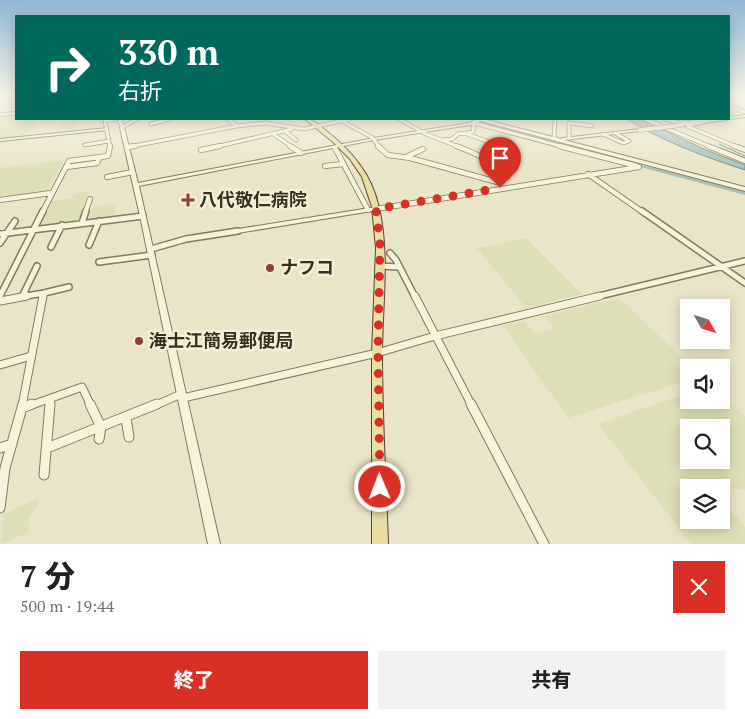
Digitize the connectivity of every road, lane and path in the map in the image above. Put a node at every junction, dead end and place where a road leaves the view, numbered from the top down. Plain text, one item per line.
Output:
1 (105, 120) edge
2 (121, 120) edge
3 (135, 120) edge
4 (160, 120) edge
5 (230, 120) edge
6 (401, 120) edge
7 (478, 120) edge
8 (485, 120) edge
9 (556, 120) edge
10 (648, 120) edge
11 (669, 120) edge
12 (710, 120) edge
13 (342, 121) joint
14 (707, 121) junction
15 (319, 123) edge
16 (474, 123) junction
17 (152, 124) dead end
18 (238, 126) junction
19 (589, 126) dead end
20 (123, 127) junction
21 (294, 128) junction
22 (107, 129) junction
23 (285, 131) junction
24 (420, 132) junction
25 (615, 133) junction
26 (273, 134) junction
27 (467, 134) junction
28 (603, 134) junction
29 (569, 138) junction
30 (374, 139) junction
31 (0, 140) edge
32 (296, 140) dead end
33 (440, 140) junction
34 (558, 140) junction
35 (109, 141) junction
36 (85, 145) dead end
37 (127, 147) junction
38 (338, 147) junction
39 (506, 148) dead end
40 (423, 149) dead end
41 (201, 150) dead end
42 (745, 150) edge
43 (301, 153) junction
44 (408, 156) junction
45 (100, 158) junction
46 (745, 161) edge
47 (343, 164) junction
48 (326, 166) dead end
49 (66, 167) junction
50 (132, 172) junction
51 (588, 174) junction
52 (107, 177) dead end
53 (497, 182) junction
54 (136, 185) junction
55 (500, 188) junction
56 (745, 189) edge
57 (51, 193) junction
58 (90, 199) dead end
59 (0, 200) edge
60 (372, 209) junction
61 (143, 216) junction
62 (14, 221) dead end
63 (99, 221) junction
64 (82, 223) junction
65 (62, 225) junction
66 (36, 229) junction
67 (238, 231) joint
68 (0, 234) edge
69 (7, 234) junction
70 (0, 244) edge
71 (88, 245) dead end
72 (51, 247) dead end
73 (151, 252) junction
74 (390, 253) dead end
75 (745, 261) edge
76 (99, 262) dead end
77 (37, 266) dead end
78 (379, 266) junction
79 (399, 267) junction
80 (722, 267) junction
81 (745, 283) edge
82 (69, 287) dead end
83 (44, 293) junction
84 (0, 296) edge
85 (22, 297) junction
86 (0, 301) edge
87 (435, 336) junction
88 (378, 353) junction
89 (31, 356) junction
90 (0, 365) edge
91 (182, 396) junction
92 (51, 398) junction
93 (22, 408) junction
94 (126, 418) junction
95 (101, 427) junction
96 (129, 437) dead end
97 (99, 439) dead end
98 (12, 444) junction
99 (0, 448) edge
100 (47, 448) junction
101 (3, 469) edge
102 (44, 475) dead end
103 (0, 508) edge
104 (214, 544) edge
105 (380, 544) edge
106 (544, 544) edge

1 - 22 street
2 - 20 street
3 - 20 street
4 - 17 street
5 - 18 street
6 - 24 street
7 - 16 street
8 - 34 street
9 - 34 street
10 - 46 street
11 - 14 street
12 - 14 street
13 - 15 street
13 - 30 street
14 - 25 street, bridge
14 - 42 street
15 - 21 street
15 - 38 main road
16 - 24 street
16 - 27 street
16 - 51 street
18 - 21 street
18 - 37 street
19 - 29 street
20 - 37 street
21 - 23 street
22 - 31 street
22 - 35 street
23 - 26 street
23 - 32 street
24 - 30 street
24 - 33 street
25 - 28 street
25 - 28 street
26 - 41 street
26 - 43 street
27 - 33 street
27 - 39 street
28 - 29 street
29 - 34 street
30 - 38 street
30 - 44 street
33 - 53 street
34 - 56 street
35 - 36 street
35 - 45 street
37 - 50 street
38 - 43 street
38 - 47 street
38 - 60 main road
40 - 44 street
43 - 54 street
44 - 53 street
45 - 49 street
45 - 49 street
47 - 48 street
47 - 60 street
49 - 57 street
50 - 52 street
50 - 54 street
51 - 55 street
51 - 80 street
53 - 55 street
54 - 61 street
55 - 60 street
57 - 59 street
57 - 66 street
58 - 64 street
60 - 67 street
60 - 78 main road
61 - 63 street
61 - 73 street
62 - 69 street
63 - 64 street
63 - 71 street
64 - 65 street
65 - 66 street
65 - 72 street
66 - 69 street
66 - 84 street
67 - 73 street
68 - 69 street
69 - 70 street
73 - 76 street
73 - 91 street
74 - 79 street
75 - 80 street
77 - 85 street
78 - 79 street
78 - 88 main road
79 - 87 street
80 - 81 street
80 - 87 street
82 - 83 street
83 - 85 street
83 - 89 street
85 - 86 street
87 - 88 street
87 - 106 street
88 - 91 street
88 - 105 main road
89 - 90 street
89 - 93 street
91 - 94 street
91 - 104 street
92 - 93 street
92 - 95 street
92 - 100 street
93 - 98 street
94 - 95 street
94 - 96 street
95 - 97 street
95 - 100 street
98 - 99 street
98 - 101 street
100 - 102 street
101 - 103 street

